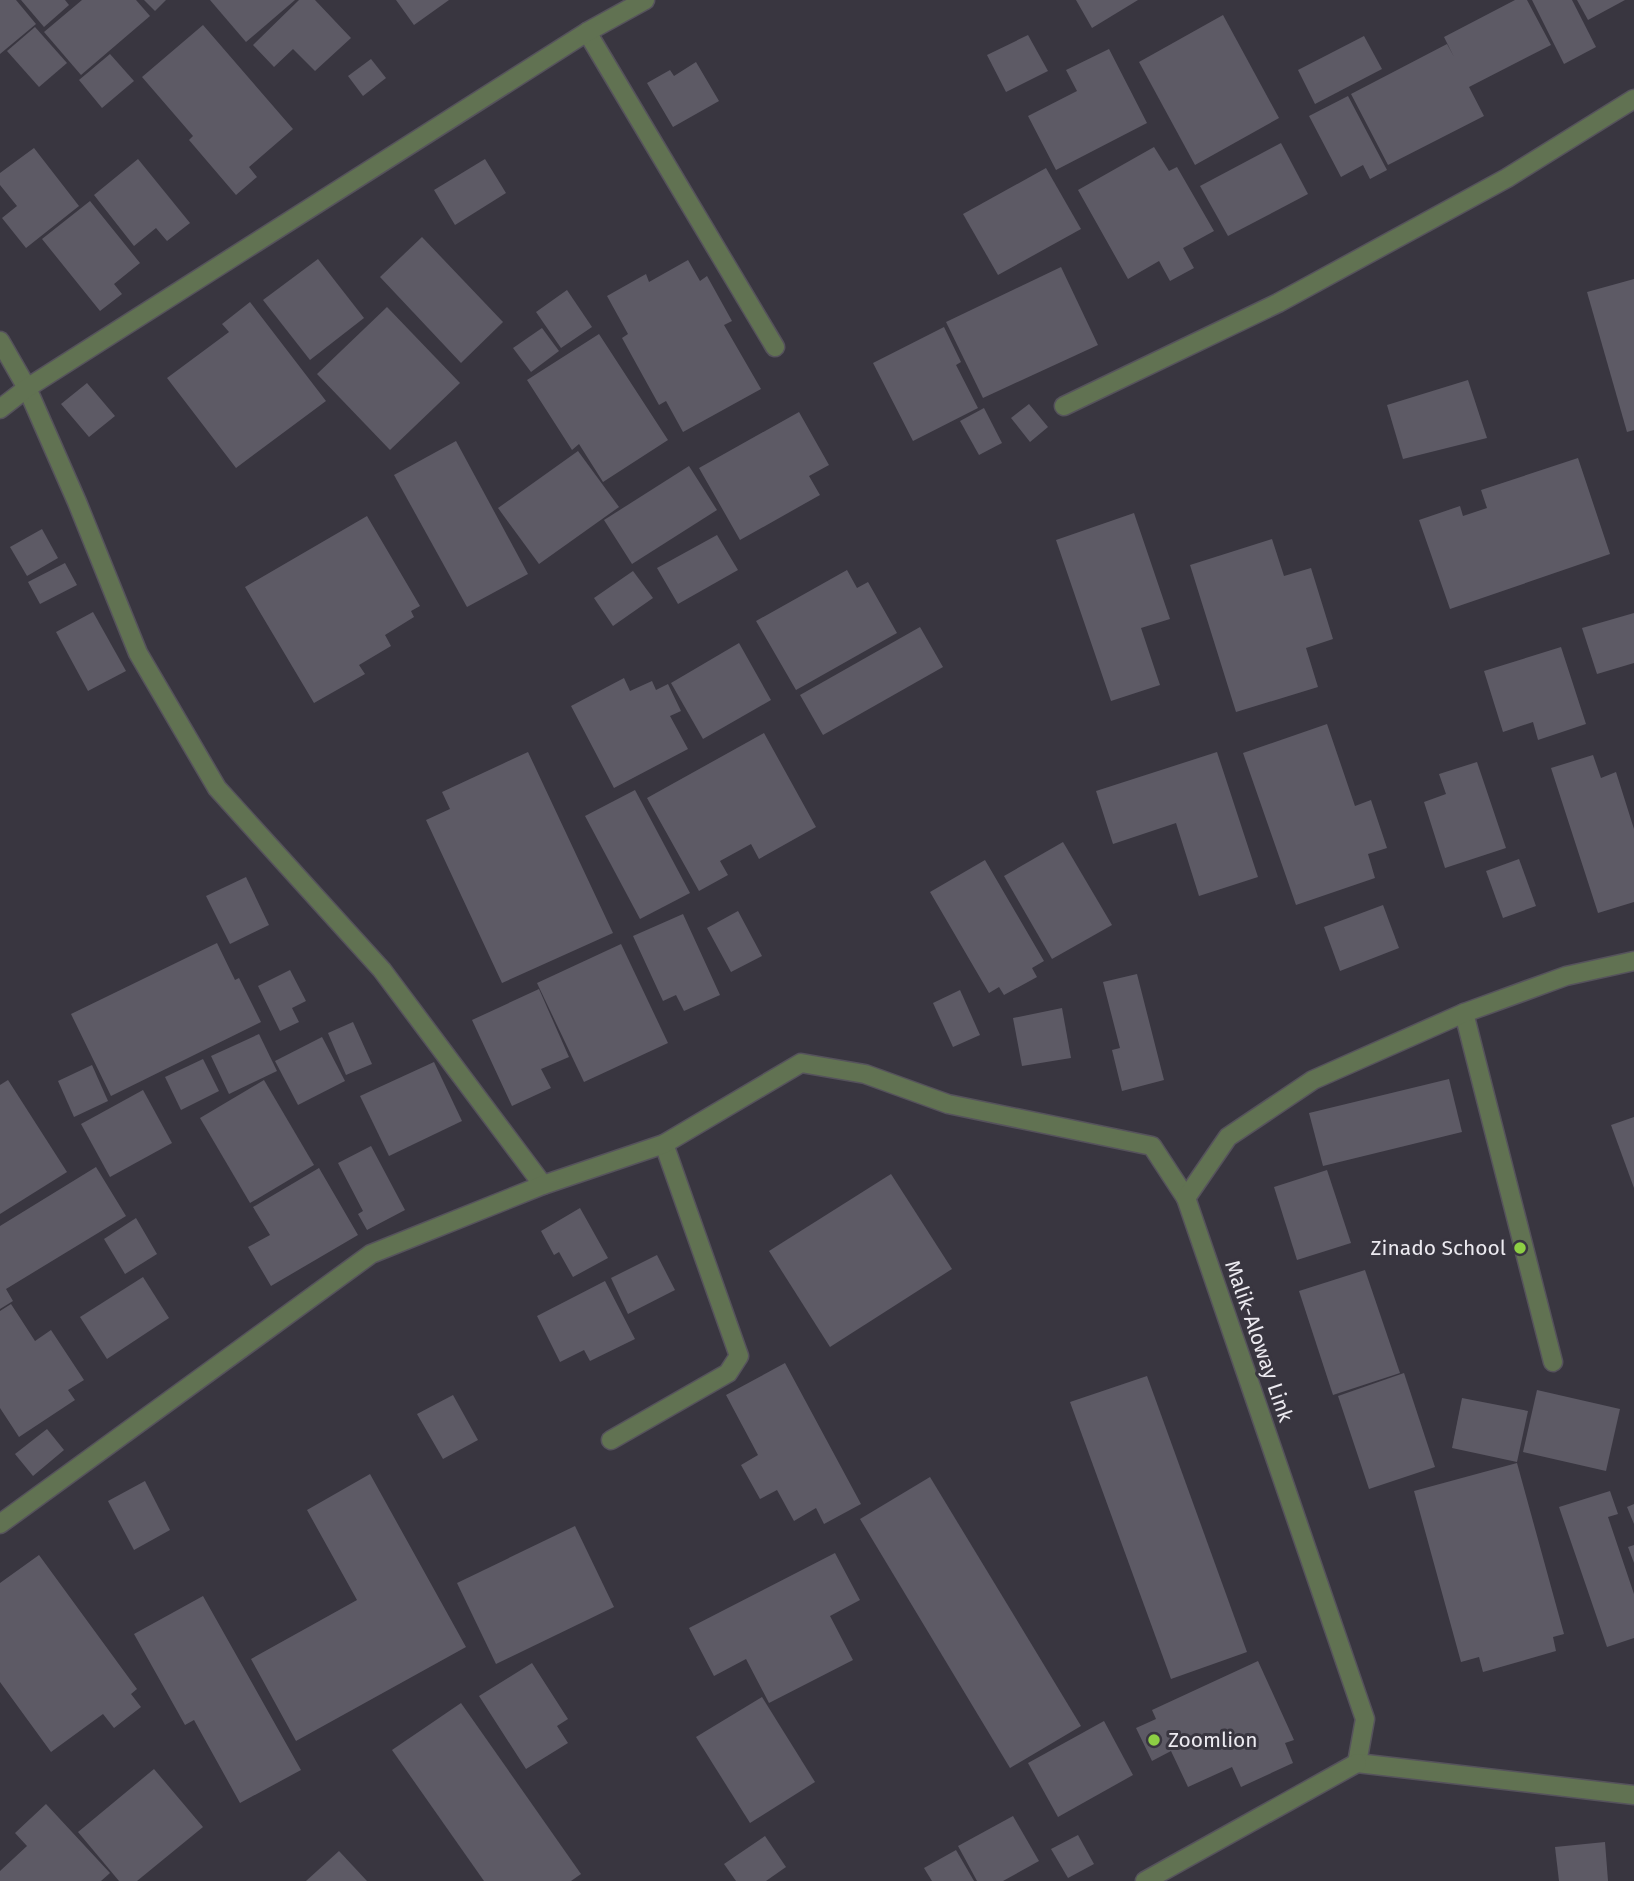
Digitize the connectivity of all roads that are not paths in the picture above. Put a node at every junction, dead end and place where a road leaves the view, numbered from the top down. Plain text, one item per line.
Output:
1 (645, 0) edge
2 (587, 32) junction
3 (1634, 99) edge
4 (0, 341) edge
5 (775, 347) dead end
6 (27, 388) junction
7 (1064, 405) dead end
8 (0, 409) edge
9 (1634, 961) edge
10 (1464, 1013) junction
11 (664, 1144) junction
12 (543, 1185) junction
13 (1186, 1198) junction
14 (1553, 1362) dead end
15 (611, 1440) dead end
16 (0, 1524) edge
17 (1357, 1763) junction
18 (1634, 1795) edge
19 (1145, 1881) edge

1 - 2 street
2 - 5 street
2 - 6 street
3 - 7 street
4 - 6 street
6 - 8 street
6 - 12 street
9 - 10 street
10 - 13 street
10 - 14 street
11 - 12 street, Malik-Aloway Link
11 - 13 street, Malik-Aloway Link
11 - 15 street
12 - 16 street, Malik-Aloway Link
13 - 17 street, Malik-Aloway Link
17 - 18 street
17 - 19 street

